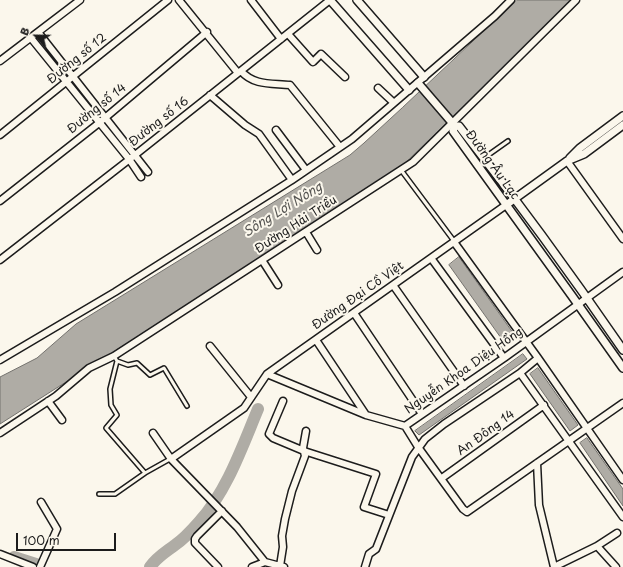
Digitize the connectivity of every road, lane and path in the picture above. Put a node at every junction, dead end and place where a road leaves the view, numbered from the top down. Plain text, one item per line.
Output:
1 (80, 0) edge
2 (168, 0) edge
3 (180, 0) edge
4 (250, 0) edge
5 (330, 0) edge
6 (357, 0) edge
7 (511, 0) edge
8 (576, 0) edge
9 (38, 32) junction
10 (206, 32) junction
11 (288, 34) junction
12 (31, 38) junction
13 (281, 39) junction
14 (0, 61) edge
15 (240, 72) junction
16 (73, 77) junction
17 (345, 77) dead end
18 (424, 77) junction
19 (66, 83) junction
20 (420, 86) junction
21 (378, 88) dead end
22 (409, 90) junction
23 (210, 95) junction
24 (394, 103) junction
25 (623, 116) edge
26 (105, 118) junction
27 (452, 122) junction
28 (99, 123) junction
29 (623, 125) edge
30 (276, 130) dead end
31 (0, 136) edge
32 (508, 142) dead end
33 (340, 147) junction
34 (135, 155) junction
35 (484, 158) junction
36 (129, 160) junction
37 (567, 161) junction
38 (306, 170) junction
39 (401, 170) junction
40 (148, 172) dead end
41 (141, 176) dead end
42 (292, 180) junction
43 (515, 198) junction
44 (0, 201) edge
45 (506, 204) junction
46 (306, 232) junction
47 (623, 239) edge
48 (454, 242) junction
49 (317, 250) dead end
50 (431, 258) junction
51 (0, 259) edge
52 (262, 260) junction
53 (623, 272) edge
54 (278, 285) dead end
55 (393, 285) junction
56 (587, 297) junction
57 (578, 305) junction
58 (354, 313) junction
59 (316, 340) junction
60 (526, 341) junction
61 (210, 346) dead end
62 (623, 350) edge
63 (504, 358) junction
64 (538, 358) junction
65 (116, 359) junction
66 (0, 360) edge
67 (623, 368) edge
68 (520, 373) junction
69 (267, 374) junction
70 (464, 386) junction
71 (251, 397) junction
72 (48, 401) junction
73 (283, 401) dead end
74 (623, 403) edge
75 (544, 405) junction
76 (187, 406) dead end
77 (422, 414) junction
78 (366, 415) junction
79 (62, 420) dead end
80 (405, 426) junction
81 (587, 428) junction
82 (306, 431) dead end
83 (0, 433) edge
84 (153, 433) dead end
85 (569, 440) junction
86 (418, 447) junction
87 (304, 451) junction
88 (170, 459) junction
89 (537, 463) junction
90 (145, 473) junction
91 (442, 478) junction
92 (623, 480) edge
93 (99, 494) dead end
94 (41, 502) dead end
95 (220, 509) junction
96 (389, 515) junction
97 (623, 517) edge
98 (617, 534) dead end
99 (597, 546) junction
100 (0, 554) edge
101 (265, 562) junction
102 (33, 567) edge
103 (40, 567) edge
104 (218, 567) edge
105 (252, 567) edge
106 (282, 567) edge
107 (365, 567) edge
108 (554, 567) edge
109 (616, 567) edge

1 - 9 street
2 - 16 street, Đường số 12
3 - 10 street
4 - 13 street
5 - 11 street, Đường số 16
5 - 22 street
6 - 18 street
7 - 18 street
8 - 27 street, Đường Hải Triều
9 - 12 street
9 - 16 street
10 - 15 street
10 - 26 street, Đường số 14
11 - 13 street, Đường số 16
11 - 17 street
12 - 14 street
12 - 19 street
13 - 15 street, Đường số 16
15 - 23 street, Đường số 16
15 - 33 street
16 - 19 street, Đường số 12
16 - 26 street
18 - 20 street
19 - 28 street
19 - 31 street, Đường số 12
20 - 22 street
20 - 27 street
21 - 24 street
22 - 24 street
23 - 34 street, Đường số 16
23 - 42 street
24 - 33 street
25 - 37 street, Đường Đại Cồ Việt
26 - 28 street, Đường số 14
26 - 34 street
27 - 35 street, Đường Âu Lạc
27 - 39 street, Đường Hải Triều
27 - 45 street, Đường Âu Lạc
28 - 36 street
28 - 44 street, Đường số 14
29 - 37 street, Đường Đại Cồ Việt
30 - 38 street
32 - 35 lane
33 - 38 street
34 - 36 street, Đường số 16
34 - 40 street
35 - 43 street, Đường Âu Lạc
36 - 41 street
36 - 51 street, Đường số 16
37 - 43 street, Đường Đại Cồ Việt
37 - 47 street
38 - 42 street
39 - 46 street, Đường Hải Triều
39 - 48 lane
42 - 66 street
43 - 45 street, Đường Đại Cồ Việt
43 - 56 street, Đường Âu Lạc
45 - 48 street, Đường Đại Cồ Việt
45 - 57 street, Đường Âu Lạc
46 - 49 street
46 - 52 street, Đường Hải Triều
48 - 50 street, Đường Đại Cồ Việt
48 - 60 street
50 - 55 street, Đường Đại Cồ Việt
50 - 63 street
52 - 54 street
52 - 65 street, Đường Hải Triều
53 - 56 street, Nguyễn Khoa Diệu Hồng
55 - 58 street, Đường Đại Cồ Việt
55 - 70 street
56 - 57 street, Nguyễn Khoa Diệu Hồng
56 - 62 street, Đường Âu Lạc
57 - 60 street, Nguyễn Khoa Diệu Hồng
57 - 67 street, Đường Âu Lạc
58 - 59 street, Đường Đại Cồ Việt
58 - 77 street
59 - 69 street, Đường Đại Cồ Việt
59 - 78 street
60 - 63 street, Nguyễn Khoa Diệu Hồng
60 - 64 street
61 - 71 street
63 - 70 street, Nguyễn Khoa Diệu Hồng
64 - 68 street
64 - 81 street
65 - 72 street, Đường Hải Triều
65 - 76 lane
65 - 90 lane
68 - 75 street
68 - 86 street
69 - 71 street, Đường Đại Cồ Việt
69 - 78 street, Nguyễn Khoa Diệu Hồng
70 - 77 street, Nguyễn Khoa Diệu Hồng
71 - 88 street, Đường Đại Cồ Việt
72 - 79 street
72 - 83 street, Đường Hải Triều
73 - 87 street
74 - 81 street
75 - 85 street
75 - 91 street, An Đông 14
77 - 80 street, Nguyễn Khoa Diệu Hồng
78 - 80 street, Nguyễn Khoa Diệu Hồng
80 - 86 street
81 - 85 street
81 - 92 street
82 - 87 street
84 - 88 street
85 - 89 street
85 - 97 street
86 - 91 street
86 - 96 street
87 - 96 street
87 - 106 street
88 - 90 lane
88 - 95 street
89 - 91 street
89 - 108 street
90 - 93 lane
94 - 103 street
95 - 101 street
95 - 104 street
96 - 107 street
98 - 99 street
99 - 108 street
99 - 109 street
100 - 102 street
101 - 105 street
101 - 106 street

